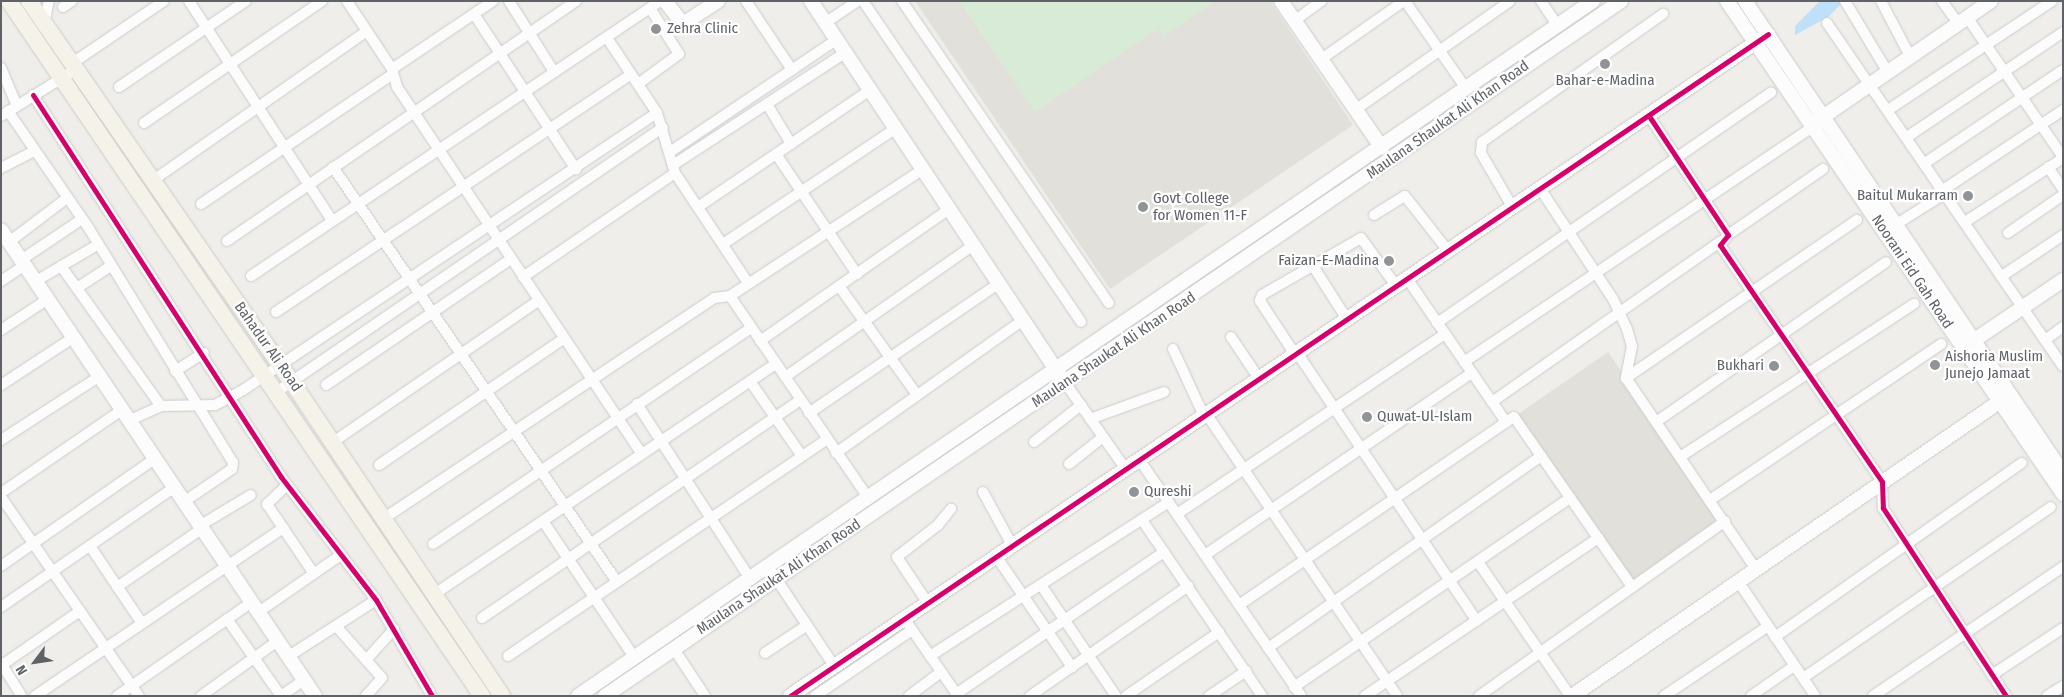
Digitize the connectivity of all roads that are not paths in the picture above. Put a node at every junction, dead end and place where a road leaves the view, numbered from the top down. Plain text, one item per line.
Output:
1 (8, 1) edge
2 (29, 1) edge
3 (49, 1) edge
4 (164, 1) edge
5 (189, 1) edge
6 (246, 1) edge
7 (322, 1) edge
8 (347, 1) edge
9 (493, 1) edge
10 (508, 1) edge
11 (576, 1) edge
12 (660, 1) edge
13 (665, 1) edge
14 (718, 1) edge
15 (746, 1) edge
16 (811, 1) edge
17 (858, 1) edge
18 (863, 1) edge
19 (902, 1) edge
20 (1281, 1) edge
21 (1322, 1) edge
22 (1404, 1) edge
23 (1510, 1) edge
24 (1541, 1) edge
25 (1593, 1) edge
26 (1621, 1) edge
27 (1727, 1) edge
28 (1744, 1) edge
29 (1845, 1) edge
30 (1881, 1) edge
31 (1942, 1) edge
32 (1991, 1) edge
33 (2052, 1) edge
34 (1, 5) edge
35 (650, 8) junction
36 (474, 14) junction
37 (1663, 14) dead end
38 (1963, 20) junction
39 (1294, 21) junction
40 (825, 23) junction
41 (1828, 23) dead end
42 (44, 24) junction
43 (1558, 26) junction
44 (206, 28) junction
45 (366, 31) junction
46 (2063, 32) edge
47 (529, 33) junction
48 (607, 38) junction
49 (1762, 38) junction
50 (836, 40) junction
51 (1986, 45) junction
52 (1440, 51) junction
53 (500, 53) junction
54 (845, 53) junction
55 (1910, 56) junction
56 (1320, 60) junction
57 (230, 64) junction
58 (73, 67) junction
59 (1, 68) edge
60 (792, 70) junction
61 (2063, 70) edge
62 (1887, 71) junction
63 (393, 72) junction
64 (554, 72) junction
65 (2004, 72) junction
66 (632, 74) junction
67 (59, 79) junction
68 (1869, 83) junction
69 (638, 84) junction
70 (119, 87) dead end
71 (1467, 90) junction
72 (870, 91) junction
73 (525, 92) junction
74 (1771, 93) dead end
75 (33, 95) junction
76 (2022, 98) junction
77 (767, 104) junction
78 (258, 107) junction
79 (1355, 110) junction
80 (1888, 110) junction
81 (2063, 110) edge
82 (9, 111) edge
83 (414, 111) junction
84 (657, 113) junction
85 (1822, 114) junction
86 (1649, 116) junction
87 (144, 123) dead end
88 (2040, 125) junction
89 (1814, 126) junction
90 (662, 127) junction
91 (550, 129) junction
92 (895, 129) junction
93 (1907, 137) junction
94 (791, 144) junction
95 (284, 147) junction
96 (1382, 148) junction
97 (439, 149) junction
98 (33, 152) junction
99 (670, 152) junction
100 (776, 154) junction
101 (2063, 157) edge
102 (1677, 158) junction
103 (1925, 163) junction
104 (333, 167) junction
105 (2048, 167) junction
106 (1, 168) edge
107 (576, 168) junction
108 (674, 169) junction
109 (1823, 169) dead end
110 (922, 170) junction
111 (152, 181) junction
112 (308, 184) junction
113 (464, 187) junction
114 (2063, 189) edge
115 (1541, 190) junction
116 (801, 192) junction
117 (1944, 192) junction
118 (2063, 195) edge
119 (1703, 197) junction
120 (67, 198) junction
121 (200, 204) dead end
122 (356, 204) junction
123 (698, 207) junction
124 (1513, 208) junction
125 (948, 210) junction
126 (1374, 216) dead end
127 (82, 219) junction
128 (332, 220) junction
129 (1857, 220) dead end
130 (1965, 222) junction
131 (1895, 225) junction
132 (490, 226) junction
133 (828, 231) junction
134 (1569, 232) junction
135 (2008, 233) dead end
136 (2063, 235) edge
137 (5, 236) edge
138 (1724, 238) junction
139 (226, 241) dead end
140 (500, 241) junction
141 (382, 242) junction
142 (723, 244) junction
143 (97, 245) junction
144 (972, 246) junction
145 (1449, 252) junction
146 (511, 259) junction
147 (23, 262) junction
148 (1886, 262) dead end
149 (62, 266) junction
150 (1313, 266) junction
151 (109, 267) junction
152 (1594, 271) junction
153 (857, 274) junction
154 (251, 276) dead end
155 (2002, 276) junction
156 (523, 277) junction
157 (2063, 280) edge
158 (1, 281) edge
159 (36, 281) junction
160 (408, 281) junction
161 (748, 283) junction
162 (998, 284) junction
163 (1402, 284) junction
164 (839, 286) junction
165 (77, 288) junction
166 (1752, 290) junction
167 (418, 296) junction
168 (730, 296) junction
169 (48, 299) junction
170 (538, 301) junction
171 (1108, 303) dead end
172 (1914, 304) dead end
173 (2023, 307) junction
174 (276, 312) dead end
175 (1620, 313) junction
176 (431, 314) junction
177 (1023, 320) junction
178 (1348, 321) junction
179 (864, 322) junction
180 (1080, 322) dead end
181 (1437, 323) junction
182 (2063, 327) edge
183 (751, 328) junction
184 (1, 330) edge
185 (1445, 334) junction
186 (1782, 334) junction
187 (74, 337) junction
188 (1231, 337) dead end
189 (563, 339) junction
190 (2045, 340) junction
191 (760, 341) junction
192 (1973, 341) junction
193 (1941, 344) dead end
194 (1173, 349) dead end
195 (204, 353) junction
196 (459, 355) junction
197 (1297, 355) junction
198 (889, 358) junction
199 (1464, 362) junction
200 (776, 364) junction
201 (281, 366) junction
202 (2063, 366) edge
203 (1056, 369) junction
204 (175, 371) junction
205 (1472, 373) junction
206 (1808, 373) junction
207 (100, 376) junction
208 (785, 377) junction
209 (264, 378) junction
210 (1626, 378) junction
211 (589, 379) junction
212 (1260, 380) junction
213 (750, 381) junction
214 (292, 382) junction
215 (1066, 384) junction
216 (326, 385) dead end
217 (1, 386) edge
218 (485, 392) junction
219 (1164, 392) dead end
220 (275, 393) junction
221 (231, 396) junction
222 (917, 396) junction
223 (800, 400) junction
224 (1492, 402) junction
225 (2000, 402) junction
226 (197, 404) junction
227 (637, 404) junction
228 (1081, 405) junction
229 (161, 406) junction
230 (1335, 408) junction
231 (809, 413) junction
232 (126, 414) junction
233 (1836, 415) junction
234 (1206, 416) junction
235 (775, 417) junction
236 (617, 418) junction
237 (1090, 419) junction
238 (1506, 422) junction
239 (1656, 422) junction
240 (510, 430) junction
241 (1103, 437) junction
242 (827, 439) junction
243 (1, 440) edge
244 (661, 441) junction
245 (333, 442) junction
246 (1034, 442) dead end
247 (1363, 448) junction
248 (836, 453) junction
249 (642, 454) junction
250 (802, 456) junction
251 (1541, 456) junction
252 (1680, 457) junction
253 (156, 458) junction
254 (1139, 459) junction
255 (2022, 463) dead end
256 (379, 464) dead end
257 (1069, 464) dead end
258 (1125, 468) junction
259 (1244, 470) junction
260 (539, 471) junction
261 (2063, 472) edge
262 (685, 478) junction
263 (1882, 482) junction
264 (287, 485) junction
265 (176, 487) junction
266 (983, 492) dead end
267 (1, 493) edge
268 (2063, 494) edge
269 (251, 495) dead end
270 (1, 497) edge
271 (1395, 498) junction
272 (1570, 498) junction
273 (869, 499) junction
274 (1710, 500) junction
275 (185, 501) junction
276 (1169, 502) junction
277 (563, 506) junction
278 (2052, 507) dead end
279 (951, 509) dead end
280 (1270, 510) junction
281 (1177, 514) junction
282 (711, 518) junction
283 (383, 519) junction
284 (1142, 520) junction
285 (543, 521) junction
286 (1725, 521) junction
287 (202, 526) junction
288 (283, 528) junction
289 (1598, 538) junction
290 (1423, 540) junction
291 (33, 543) junction
292 (433, 544) dead end
293 (590, 544) junction
294 (1908, 544) junction
295 (1012, 545) junction
296 (90, 546) junction
297 (1164, 552) junction
298 (341, 555) junction
299 (1205, 555) junction
300 (996, 556) junction
301 (567, 559) junction
302 (1304, 560) junction
303 (1478, 562) junction
304 (229, 565) junction
305 (1, 566) edge
306 (2063, 567) edge
307 (1756, 569) junction
308 (53, 572) junction
309 (314, 574) junction
310 (772, 574) junction
311 (751, 580) junction
312 (1450, 580) junction
313 (1738, 581) junction
314 (617, 582) junction
315 (1041, 585) junction
316 (1188, 586) junction
317 (1936, 586) junction
318 (117, 587) junction
319 (1632, 587) junction
320 (433, 595) junction
321 (1024, 596) junction
322 (593, 598) junction
323 (376, 600) junction
324 (927, 602) junction
325 (1333, 602) junction
326 (1506, 602) junction
327 (1239, 605) junction
328 (256, 606) junction
329 (1, 607) edge
330 (80, 611) junction
331 (482, 618) dead end
332 (227, 619) junction
333 (1064, 620) junction
334 (1477, 621) junction
335 (141, 622) junction
336 (908, 624) junction
337 (336, 626) junction
338 (806, 626) junction
339 (1768, 626) junction
340 (2063, 628) edge
341 (394, 629) junction
342 (1047, 632) junction
343 (1219, 632) junction
344 (1966, 635) junction
345 (1775, 637) junction
346 (279, 640) junction
347 (1359, 640) junction
348 (105, 647) junction
349 (674, 648) junction
350 (1268, 648) junction
351 (1540, 652) junction
352 (765, 653) dead end
353 (1089, 655) junction
354 (289, 656) junction
355 (508, 656) dead end
356 (930, 656) junction
357 (634, 657) junction
358 (255, 658) junction
359 (366, 660) junction
360 (2, 664) edge
361 (834, 666) junction
362 (1794, 666) junction
363 (1072, 667) junction
364 (1246, 671) junction
365 (941, 672) junction
366 (1992, 675) junction
367 (1803, 678) junction
368 (305, 679) junction
369 (1387, 682) junction
370 (132, 685) junction
371 (1294, 686) junction
372 (2063, 686) edge
373 (804, 692) edge
374 (1577, 694) edge
375 (957, 695) edge
376 (22, 696) edge
377 (35, 696) edge
378 (117, 696) edge
379 (139, 696) edge
380 (201, 696) edge
381 (281, 696) edge
382 (315, 696) edge
383 (366, 696) edge
384 (432, 696) edge
385 (482, 696) edge
386 (502, 696) edge
387 (578, 696) edge
388 (605, 696) edge
389 (705, 696) edge
390 (790, 696) edge
391 (815, 696) edge
392 (909, 696) edge
393 (1030, 696) edge
394 (1116, 696) edge
395 (1126, 696) edge
396 (1209, 696) edge
397 (1262, 696) edge
398 (1301, 696) edge
399 (1365, 696) edge
400 (1397, 696) edge
401 (1479, 696) edge
402 (1664, 696) edge
403 (1751, 696) edge
404 (1815, 696) edge
405 (1873, 696) edge
406 (2006, 696) edge
407 (2047, 696) edge

1 - 34 street
1 - 67 main road, Bahadur Ali Road
2 - 42 main road, Bahadur Ali Road
3 - 42 street
4 - 58 street
5 - 44 street
6 - 44 street
7 - 57 street
8 - 45 street
9 - 36 street
10 - 47 street
11 - 47 street
12 - 35 street
13 - 14 main road
15 - 60 street
16 - 40 main road
17 - 40 street
18 - 180 street
19 - 171 street
20 - 39 main road
21 - 39 street
22 - 52 street
22 - 56 street
23 - 52 street
24 - 43 street
25 - 43 main road, Maulana Shaukat Ali Khan Road
26 - 215 main road, Maulana Shaukat Ali Khan Road
27 - 49 main road, Noorani Eid Gah Road
28 - 49 main road, Noorani Eid Gah Road
29 - 62 street
30 - 55 street
31 - 38 street
32 - 38 main road
33 - 51 street
35 - 48 street
35 - 69 street
36 - 53 street
36 - 63 street
37 - 124 street
38 - 51 street
38 - 55 main road
39 - 56 main road
40 - 50 main road
41 - 68 street
42 - 58 main road, Bahadur Ali Road
43 - 71 main road, Maulana Shaukat Ali Khan Road
44 - 57 street
44 - 70 street
45 - 63 street
45 - 78 street
46 - 65 street
47 - 53 street
47 - 64 street
48 - 64 street
48 - 66 street
49 - 85 main road, Noorani Eid Gah Road
49 - 86 main road
49 - 89 main road, Noorani Eid Gah Road
50 - 54 main road
50 - 60 street
51 - 65 street
51 - 80 street
52 - 71 street
52 - 79 street
53 - 73 street
53 - 83 street
54 - 72 main road
54 - 77 street
55 - 62 main road
56 - 79 main road
57 - 78 street
57 - 87 street
58 - 67 street
58 - 111 main road, Bahadur Ali Road
59 - 82 street
60 - 99 street
61 - 76 street
62 - 68 main road
63 - 83 street
63 - 95 street
64 - 73 street
65 - 76 street
65 - 93 street
66 - 69 street
66 - 91 street
67 - 75 street
67 - 209 main road, Bahadur Ali Road
68 - 80 street
68 - 85 main road
69 - 84 street
71 - 96 main road, Maulana Shaukat Ali Khan Road
72 - 92 main road
72 - 94 street
73 - 91 street
73 - 97 street
74 - 102 street
75 - 82 street
75 - 195 street
76 - 88 street
76 - 103 street
77 - 94 street
77 - 108 street
78 - 95 street
78 - 111 street
79 - 96 main road
80 - 93 street
81 - 88 street
82 - 98 street
83 - 97 street
83 - 104 street
84 - 90 street
84 - 107 street
85 - 89 main road
85 - 131 main road, Noorani Eid Gah Road
86 - 102 street
86 - 115 main road
88 - 101 street
88 - 117 street
89 - 119 street
89 - 225 main road, Noorani Eid Gah Road
90 - 99 street
90 - 140 street
91 - 107 street
91 - 113 street
92 - 110 main road
92 - 116 street
93 - 103 street
94 - 100 street
95 - 112 street
95 - 121 street
96 - 203 main road, Maulana Shaukat Ali Khan Road
97 - 113 street
97 - 122 street
98 - 106 street
98 - 120 street
99 - 108 street
100 - 116 street
100 - 123 street
101 - 105 street
102 - 119 street
102 - 134 street
103 - 117 street
104 - 112 street
104 - 122 street
105 - 114 street
105 - 130 street
107 - 132 street
108 - 123 street
108 - 156 street
109 - 138 street
110 - 125 main road
110 - 133 street
111 - 201 main road, Bahadur Ali Road
112 - 128 street
112 - 139 street
113 - 132 street
113 - 141 street
115 - 124 main road
115 - 134 street
116 - 133 street
116 - 142 street
117 - 130 street
117 - 131 street
118 - 135 street
119 - 138 street
119 - 152 street
120 - 127 street
120 - 137 street
122 - 128 street
122 - 141 street
123 - 142 street
124 - 145 main road
125 - 144 main road
125 - 153 street
126 - 145 street
127 - 143 street
127 - 147 street
128 - 154 street
129 - 166 street
130 - 155 street
131 - 192 main road, Noorani Eid Gah Road
132 - 140 street
132 - 160 street
133 - 153 street
133 - 161 street
134 - 152 street
134 - 181 street
136 - 155 street
137 - 147 main road
138 - 166 street
138 - 175 street
140 - 146 street
140 - 167 street
141 - 160 street
141 - 174 street
142 - 161 street
143 - 149 street
143 - 151 street
144 - 162 main road
144 - 179 street
145 - 163 main road
146 - 156 street
146 - 176 street
147 - 158 street
147 - 159 main road
148 - 186 street
149 - 159 street
149 - 165 street
150 - 163 street
150 - 178 street
150 - 197 street
151 - 165 street
151 - 204 street
152 - 175 street
152 - 199 street
153 - 164 street
155 - 173 street
156 - 170 street
157 - 173 main road
159 - 169 main road
160 - 167 street
160 - 201 street
161 - 168 street
162 - 177 main road
162 - 198 street
163 - 178 main road
163 - 181 street
164 - 179 street
164 - 191 street
165 - 229 street
166 - 186 street
166 - 210 street
167 - 176 street
167 - 214 street
168 - 183 street
168 - 211 street
169 - 184 street
169 - 187 main road
170 - 189 street
170 - 196 street
172 - 206 street
173 - 190 street
173 - 192 main road
175 - 210 street
175 - 224 street
176 - 196 street
176 - 216 street
177 - 203 main road
177 - 222 street
178 - 197 main road
179 - 198 street
179 - 208 street
181 - 185 street
182 - 190 street
183 - 191 street
183 - 227 street
185 - 199 street
185 - 230 street
186 - 206 street
186 - 239 street
187 - 207 main road
187 - 217 street
188 - 212 street
189 - 211 street
189 - 218 street
190 - 202 street
191 - 200 street
192 - 261 main road, Noorani Eid Gah Road
193 - 233 street
194 - 234 street
195 - 204 street
195 - 221 street
196 - 218 street
196 - 245 street
197 - 212 main road
197 - 230 street
198 - 222 street
198 - 231 street
199 - 205 street
200 - 208 street
200 - 213 street
201 - 209 street
201 - 214 main road, Bahadur Ali Road
203 - 215 main road
203 - 273 main road, Maulana Shaukat Ali Khan Road
204 - 226 street
205 - 224 street
205 - 247 street
206 - 233 street
206 - 252 street
207 - 232 main road
207 - 243 street
208 - 223 street
209 - 220 main road, Bahadur Ali Road
209 - 221 street
210 - 239 street
211 - 236 street
211 - 240 street
212 - 234 main road
213 - 235 street
213 - 244 street
214 - 220 street
214 - 245 main road, Bahadur Ali Road
215 - 228 street
215 - 310 main road, Maulana Shaukat Ali Khan Road
218 - 240 street
218 - 256 street
219 - 237 street
220 - 385 main road, Bahadur Ali Road
221 - 226 street
221 - 264 street
222 - 248 street
223 - 231 street
223 - 235 street
224 - 238 street
225 - 263 main road
225 - 268 main road, Noorani Eid Gah Road
226 - 229 street
226 - 275 street
227 - 236 street
227 - 244 street
228 - 237 street
228 - 246 street
229 - 232 street
230 - 247 street
230 - 259 street
231 - 242 street
232 - 253 main road
232 - 267 street
233 - 263 street
233 - 274 street
234 - 254 main road
234 - 259 street
235 - 250 street
235 - 262 street
236 - 249 street
236 - 260 street
237 - 241 street
238 - 251 street
238 - 271 street
239 - 252 street
240 - 260 street
240 - 283 street
241 - 257 street
241 - 258 street
242 - 248 street
242 - 250 street
244 - 249 street
244 - 262 street
245 - 283 main road, Bahadur Ali Road
247 - 271 street
247 - 280 street
248 - 273 street
249 - 277 street
250 - 282 street
251 - 272 street
251 - 290 street
252 - 274 street
253 - 265 main road
253 - 291 street
254 - 258 main road
254 - 276 street
255 - 294 street
258 - 295 main road
259 - 280 street
259 - 281 street
260 - 277 street
260 - 292 street
262 - 282 street
262 - 293 street
263 - 294 street
263 - 307 main road
264 - 288 street
264 - 298 street
265 - 275 main road
265 - 296 street
266 - 295 street
269 - 287 street
270 - 291 street
271 - 290 street
271 - 302 street
272 - 289 street
272 - 303 street
273 - 310 main road, Maulana Shaukat Ali Khan Road
274 - 286 street
275 - 287 main road
276 - 281 street
276 - 284 street
277 - 285 street
277 - 293 street
278 - 317 street
279 - 324 street
280 - 299 street
280 - 302 street
281 - 299 street
282 - 311 street
282 - 314 street
283 - 320 main road, Bahadur Ali Road
284 - 297 street
284 - 315 street
285 - 301 street
285 - 320 street
286 - 307 street
286 - 319 street
287 - 304 main road
287 - 318 street
288 - 304 street
288 - 309 street
289 - 319 street
289 - 326 street
290 - 312 street
290 - 325 street
291 - 305 street
291 - 308 street
293 - 301 street
293 - 314 street
294 - 317 street
294 - 345 street
295 - 300 main road
296 - 308 street
296 - 318 street
297 - 316 street
297 - 333 street
298 - 309 street
298 - 323 street
299 - 327 street
300 - 321 street
300 - 324 main road
301 - 322 street
301 - 331 street
302 - 325 street
302 - 327 street
303 - 312 street
303 - 326 street
304 - 328 main road
304 - 335 street
306 - 344 street
307 - 313 main road
308 - 329 street
308 - 330 street
309 - 328 street
310 - 311 main road, Maulana Shaukat Ali Khan Road
310 - 338 street
310 - 349 main road, Maulana Shaukat Ali Khan Road
311 - 357 main road, Maulana Shaukat Ali Khan Road
312 - 334 street
312 - 347 street
313 - 339 street
313 - 374 main road
314 - 322 street
315 - 321 street
315 - 333 street
316 - 343 street
316 - 353 street
317 - 344 street
317 - 367 street
318 - 335 street
319 - 351 street
320 - 386 main road, Bahadur Ali Road
321 - 342 street
321 - 356 street
322 - 355 street
322 - 357 street
323 - 337 street
323 - 341 street
324 - 336 main road
325 - 347 street
325 - 350 street
326 - 334 street
326 - 351 street
327 - 350 street
328 - 332 street
328 - 346 main road
330 - 348 street
330 - 360 street
332 - 358 street
332 - 370 street
333 - 342 street
333 - 353 street
334 - 369 street
335 - 348 street
336 - 356 street
336 - 361 main road
336 - 391 street
337 - 354 street
337 - 359 street
338 - 352 street
338 - 361 street
339 - 345 street
339 - 402 street
340 - 366 street
341 - 359 street
341 - 384 street
342 - 363 street
342 - 375 street
343 - 364 street
343 - 395 street
344 - 366 street
344 - 405 street
345 - 362 street
346 - 354 main road
346 - 358 street
347 - 369 street
347 - 371 street
348 - 370 street
348 - 377 street
349 - 388 main road, Maulana Shaukat Ali Khan Road
349 - 389 street
350 - 371 street
351 - 374 street
351 - 401 street
353 - 363 street
353 - 394 street
354 - 368 main road
356 - 365 street
357 - 387 main road, Maulana Shaukat Ali Khan Road
358 - 380 street
358 - 381 street
359 - 383 street
360 - 376 street
361 - 373 main road
362 - 367 street
362 - 403 street
363 - 393 street
364 - 396 street
364 - 397 street
365 - 375 street
365 - 392 street
366 - 406 street
367 - 404 street
368 - 381 street
368 - 382 main road
369 - 399 street
369 - 400 street
370 - 378 street
370 - 379 street
371 - 398 street
372 - 407 street
373 - 390 main road

